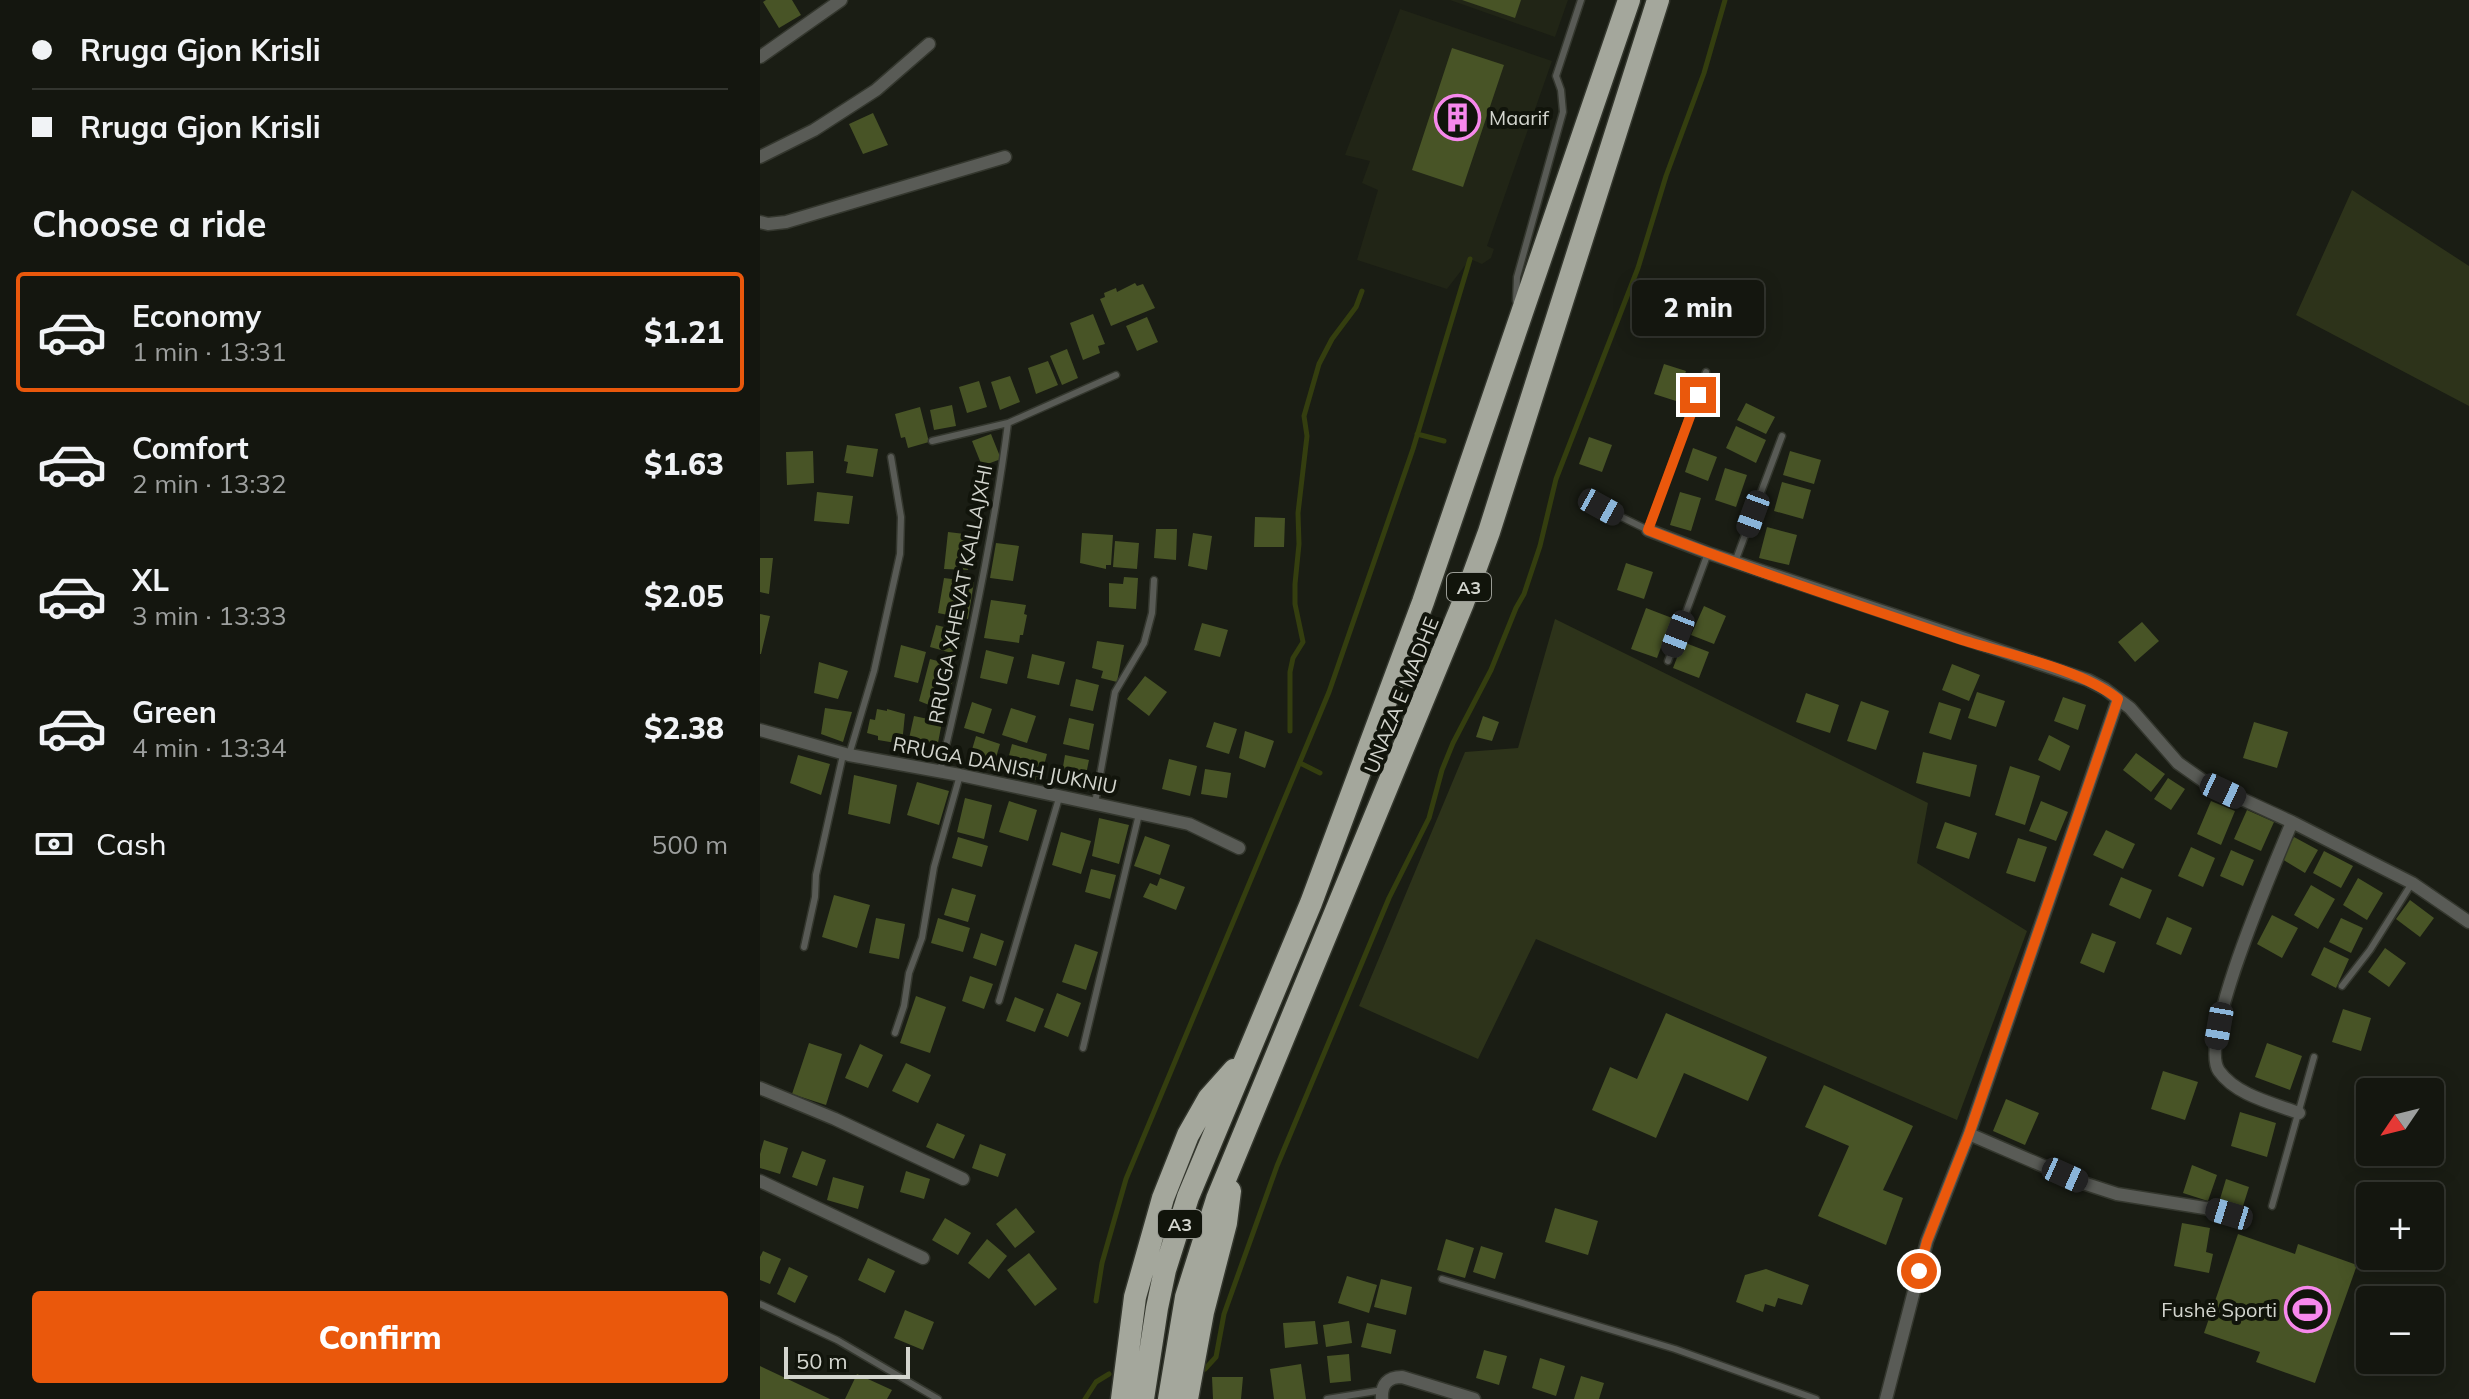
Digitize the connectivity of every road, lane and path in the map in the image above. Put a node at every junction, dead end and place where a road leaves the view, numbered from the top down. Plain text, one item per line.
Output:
1 (841, 0) edge
2 (1581, 0) edge
3 (1629, 0) edge
4 (1658, 0) edge
5 (929, 44) dead end
6 (760, 57) edge
7 (760, 157) edge
8 (1005, 157) dead end
9 (760, 222) edge
10 (1513, 337) junction
11 (1706, 372) dead end
12 (1116, 375) dead end
13 (1008, 423) junction
14 (1782, 436) dead end
15 (932, 441) dead end
16 (891, 457) dead end
17 (1601, 507) dead end
18 (1648, 530) junction
19 (1708, 553) junction
20 (1735, 562) junction
21 (1154, 580) dead end
22 (1668, 661) dead end
23 (2118, 699) junction
24 (760, 730) edge
25 (846, 755) junction
26 (940, 771) junction
27 (960, 775) junction
28 (1059, 796) junction
29 (1095, 803) junction
30 (1139, 813) junction
31 (2292, 822) junction
32 (1239, 848) dead end
33 (2412, 883) junction
34 (2469, 922) edge
35 (804, 947) dead end
36 (2342, 986) dead end
37 (999, 1001) dead end
38 (895, 1033) dead end
39 (1083, 1048) dead end
40 (1245, 1057) junction
41 (2314, 1057) dead end
42 (760, 1088) edge
43 (2299, 1113) junction
44 (1969, 1134) junction
45 (1234, 1158) junction
46 (963, 1179) dead end
47 (760, 1181) edge
48 (2272, 1206) dead end
49 (2241, 1218) dead end
50 (923, 1258) dead end
51 (1442, 1279) dead end
52 (760, 1304) edge
53 (1382, 1394) edge
54 (938, 1399) edge
55 (1122, 1399) edge
56 (1143, 1399) edge
57 (1169, 1399) edge
58 (1187, 1399) edge
59 (1327, 1399) edge
60 (1474, 1399) edge
61 (1816, 1399) edge
62 (1886, 1399) edge

1 - 6 street
2 - 10 lane
3 - 10 highway, UNAZA E MADHE / A3
4 - 45 highway, UNAZA E MADHE / A3
5 - 7 street
8 - 9 street
10 - 40 highway, UNAZA E MADHE / A3
11 - 18 lane
12 - 13 lane
13 - 15 lane
13 - 26 lane, RRUGA XHEVAT KALLAJXHI
14 - 20 lane
16 - 25 lane
17 - 18 lane
18 - 19 street
19 - 20 street
19 - 22 lane
20 - 23 street
21 - 29 lane
23 - 31 street
23 - 44 street
24 - 25 street, RRUGA DANISH JUKNIU
25 - 26 street, RRUGA DANISH JUKNIU
25 - 35 lane
26 - 27 street, RRUGA DANISH JUKNIU
27 - 28 street, RRUGA DANISH JUKNIU
27 - 38 lane
28 - 29 street, RRUGA DANISH JUKNIU
28 - 37 lane
29 - 30 street, RRUGA DANISH JUKNIU
30 - 32 street, RRUGA DANISH JUKNIU
30 - 39 lane
31 - 33 street
31 - 43 street
33 - 34 street
33 - 36 lane
40 - 55 highway
40 - 56 highway, UNAZA E MADHE / A3
41 - 43 lane
42 - 46 street
43 - 48 lane
44 - 49 street
44 - 62 street
45 - 57 highway, UNAZA E MADHE / A3
45 - 58 highway
47 - 50 street
51 - 61 lane
52 - 54 lane
53 - 59 lane
53 - 60 street

